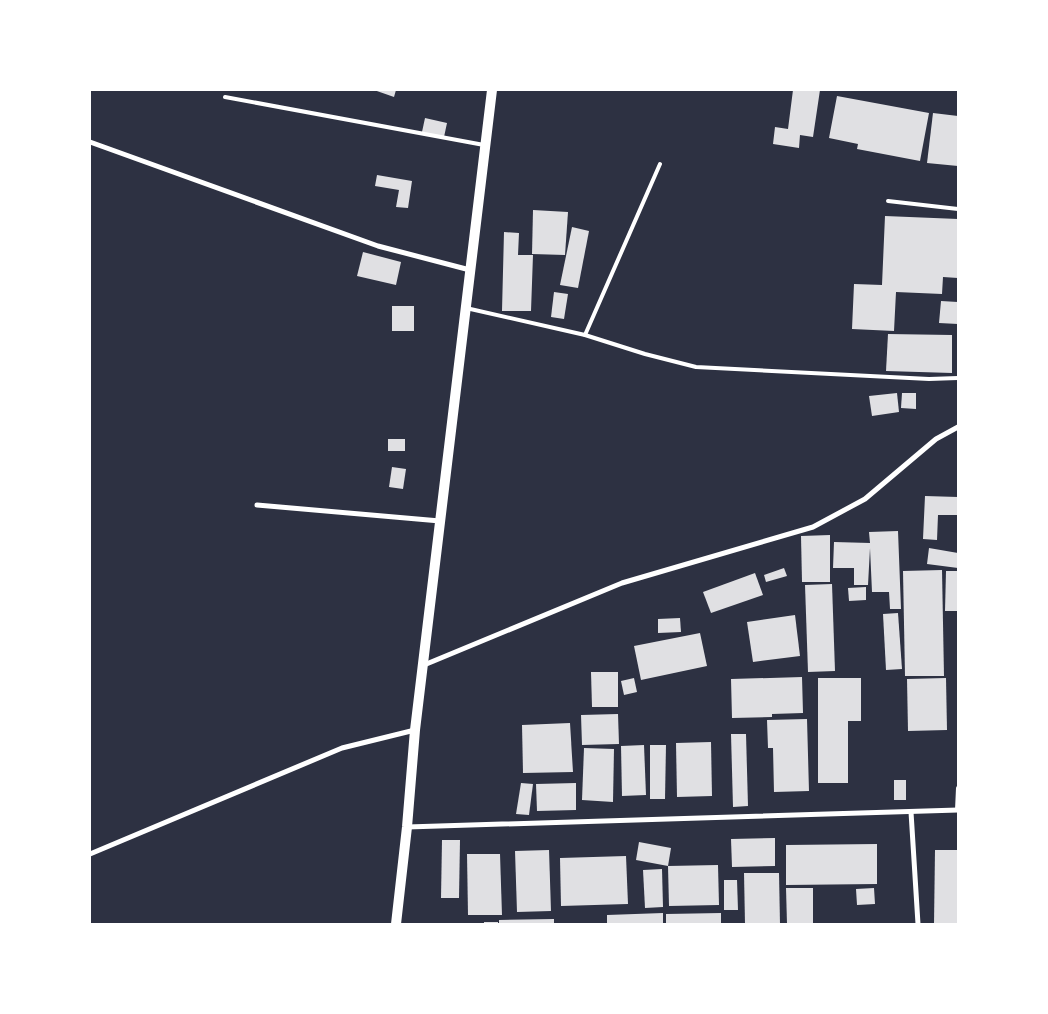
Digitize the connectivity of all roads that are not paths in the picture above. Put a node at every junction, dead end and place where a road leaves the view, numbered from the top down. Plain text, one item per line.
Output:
1 (492, 90) edge
2 (226, 97) dead end
3 (90, 142) edge
4 (485, 145) junction
5 (660, 164) dead end
6 (888, 201) dead end
7 (958, 209) edge
8 (470, 270) junction
9 (466, 308) junction
10 (585, 335) junction
11 (958, 378) edge
12 (958, 427) edge
13 (257, 506) dead end
14 (441, 521) junction
15 (424, 665) junction
16 (415, 730) junction
17 (958, 788) edge
18 (957, 810) edge
19 (911, 812) junction
20 (407, 828) junction
21 (90, 854) edge
22 (396, 924) edge
23 (918, 924) edge

1 - 4 main road
2 - 4 lane
3 - 8 street
4 - 8 main road
5 - 10 lane
6 - 7 lane
8 - 9 main road
9 - 10 lane
9 - 14 main road
10 - 11 lane
12 - 15 street
13 - 14 street
14 - 15 main road
15 - 16 main road
16 - 20 main road
16 - 21 street
17 - 18 lane
18 - 19 street
19 - 20 street
19 - 23 street
20 - 22 main road

